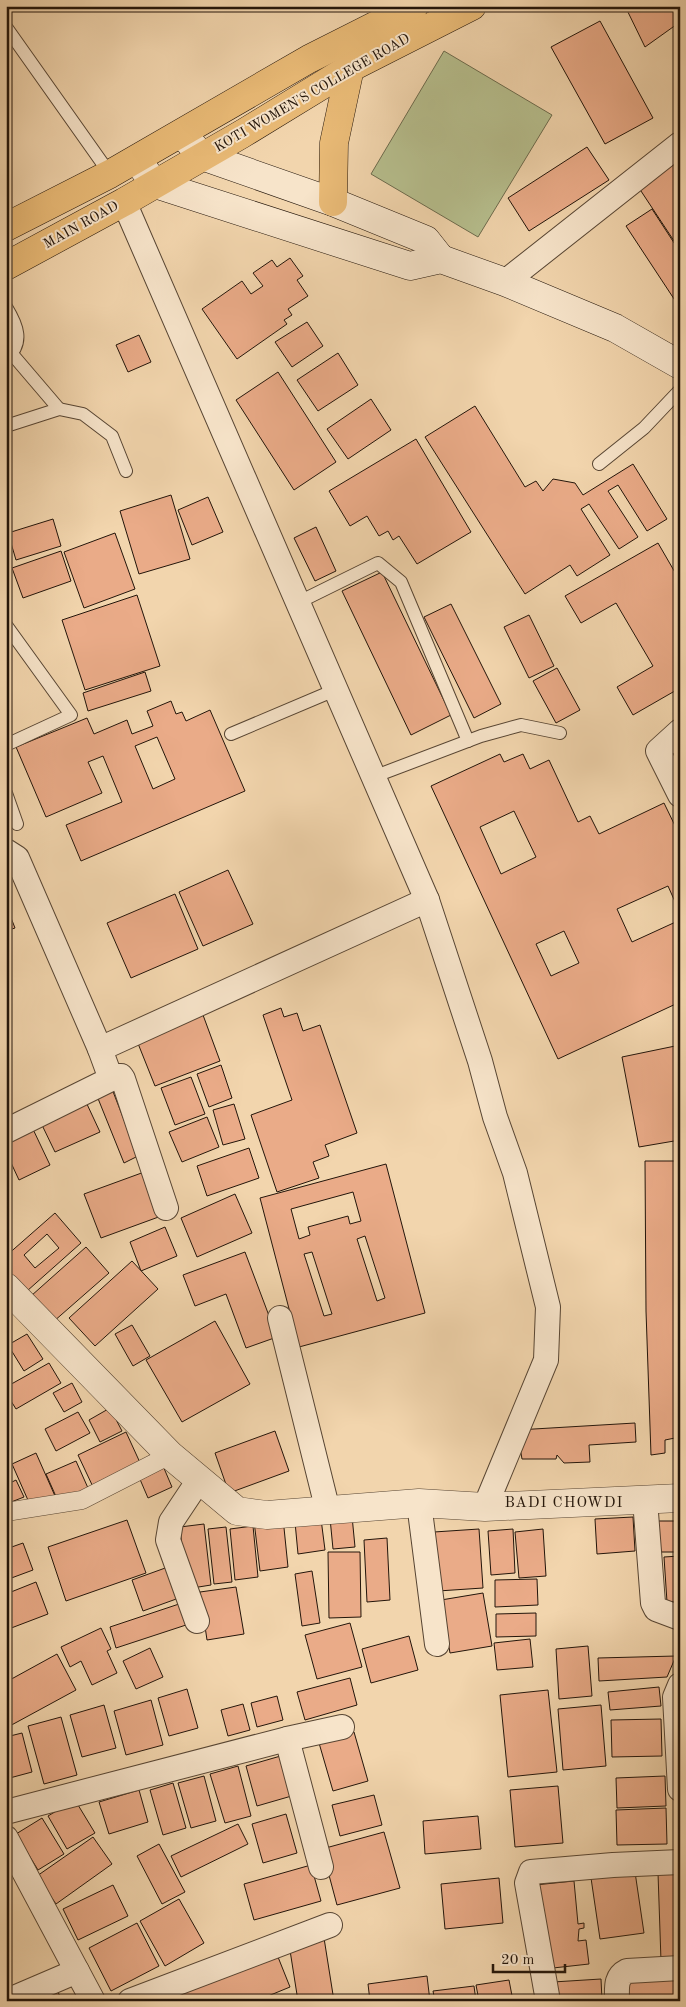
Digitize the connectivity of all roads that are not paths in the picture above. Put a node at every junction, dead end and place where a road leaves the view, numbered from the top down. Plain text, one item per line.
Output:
1 (414, 6) edge
2 (472, 6) edge
3 (6, 27) edge
4 (350, 68) junction
5 (182, 134) junction
6 (680, 144) edge
7 (202, 156) junction
8 (137, 160) junction
9 (110, 174) junction
10 (155, 184) junction
11 (124, 202) junction
12 (333, 202) junction
13 (6, 227) edge
14 (441, 259) junction
15 (6, 266) edge
16 (505, 282) junction
17 (6, 307) edge
18 (9, 357) edge
19 (680, 365) edge
20 (680, 390) edge
21 (59, 409) junction
22 (6, 426) edge
23 (599, 464) dead end
24 (126, 471) dead end
25 (297, 603) junction
26 (6, 625) edge
27 (335, 690) junction
28 (680, 731) edge
29 (231, 734) dead end
30 (560, 734) dead end
31 (468, 741) junction
32 (6, 745) edge
33 (373, 777) junction
34 (6, 793) edge
35 (680, 795) edge
36 (17, 824) dead end
37 (6, 851) edge
38 (427, 900) junction
39 (100, 1049) junction
40 (111, 1079) junction
41 (6, 1131) edge
42 (166, 1208) dead end
43 (6, 1287) edge
44 (280, 1318) dead end
45 (170, 1455) junction
46 (200, 1480) junction
47 (680, 1498) edge
48 (645, 1500) junction
49 (419, 1502) junction
50 (485, 1507) junction
51 (328, 1511) junction
52 (6, 1512) edge
53 (680, 1618) edge
54 (197, 1622) dead end
55 (437, 1644) dead end
56 (680, 1685) edge
57 (342, 1727) dead end
58 (287, 1739) junction
59 (680, 1789) edge
60 (6, 1812) edge
61 (6, 1838) edge
62 (680, 1862) edge
63 (320, 1866) dead end
64 (330, 1926) dead end
65 (680, 1968) edge
66 (77, 1971) junction
67 (7, 2001) edge
68 (93, 2001) edge
69 (130, 2001) edge
70 (548, 2001) edge
71 (617, 2001) edge

1 - 5 main road, KOTI WOMEN'S COLLEGE ROAD
2 - 4 main road, KOTI WOMEN'S COLLEGE ROAD
3 - 9 lane
4 - 7 main road, KOTI WOMEN'S COLLEGE ROAD
4 - 12 main road
5 - 7 main road
5 - 8 main road, KOTI WOMEN'S COLLEGE ROAD
6 - 16 street
7 - 10 main road, KOTI WOMEN'S COLLEGE ROAD
7 - 12 main road
8 - 9 main road
8 - 10 main road
9 - 13 main road
10 - 11 main road, MAIN ROAD
10 - 14 main road
11 - 15 main road, MAIN ROAD
11 - 25 street
12 - 14 main road
14 - 16 main road
16 - 19 main road
17 - 18 lane
18 - 21 lane
20 - 23 lane
21 - 22 lane
21 - 24 lane
25 - 27 street
25 - 31 lane
26 - 32 lane
27 - 29 lane
27 - 33 street
28 - 35 street
30 - 31 lane
31 - 33 lane
33 - 38 street
34 - 36 lane
37 - 39 street
38 - 39 street
38 - 50 street
39 - 40 street
40 - 41 street
40 - 42 street
43 - 45 main road
44 - 51 street
45 - 46 main road
45 - 52 street
46 - 51 main road
46 - 54 street
47 - 48 main road
48 - 50 main road
48 - 53 street
49 - 50 main road
49 - 51 main road
49 - 55 street
56 - 59 street
57 - 58 street
58 - 60 street
58 - 63 street
61 - 66 street
62 - 70 street
64 - 69 street
65 - 71 street
66 - 67 street
66 - 68 street

